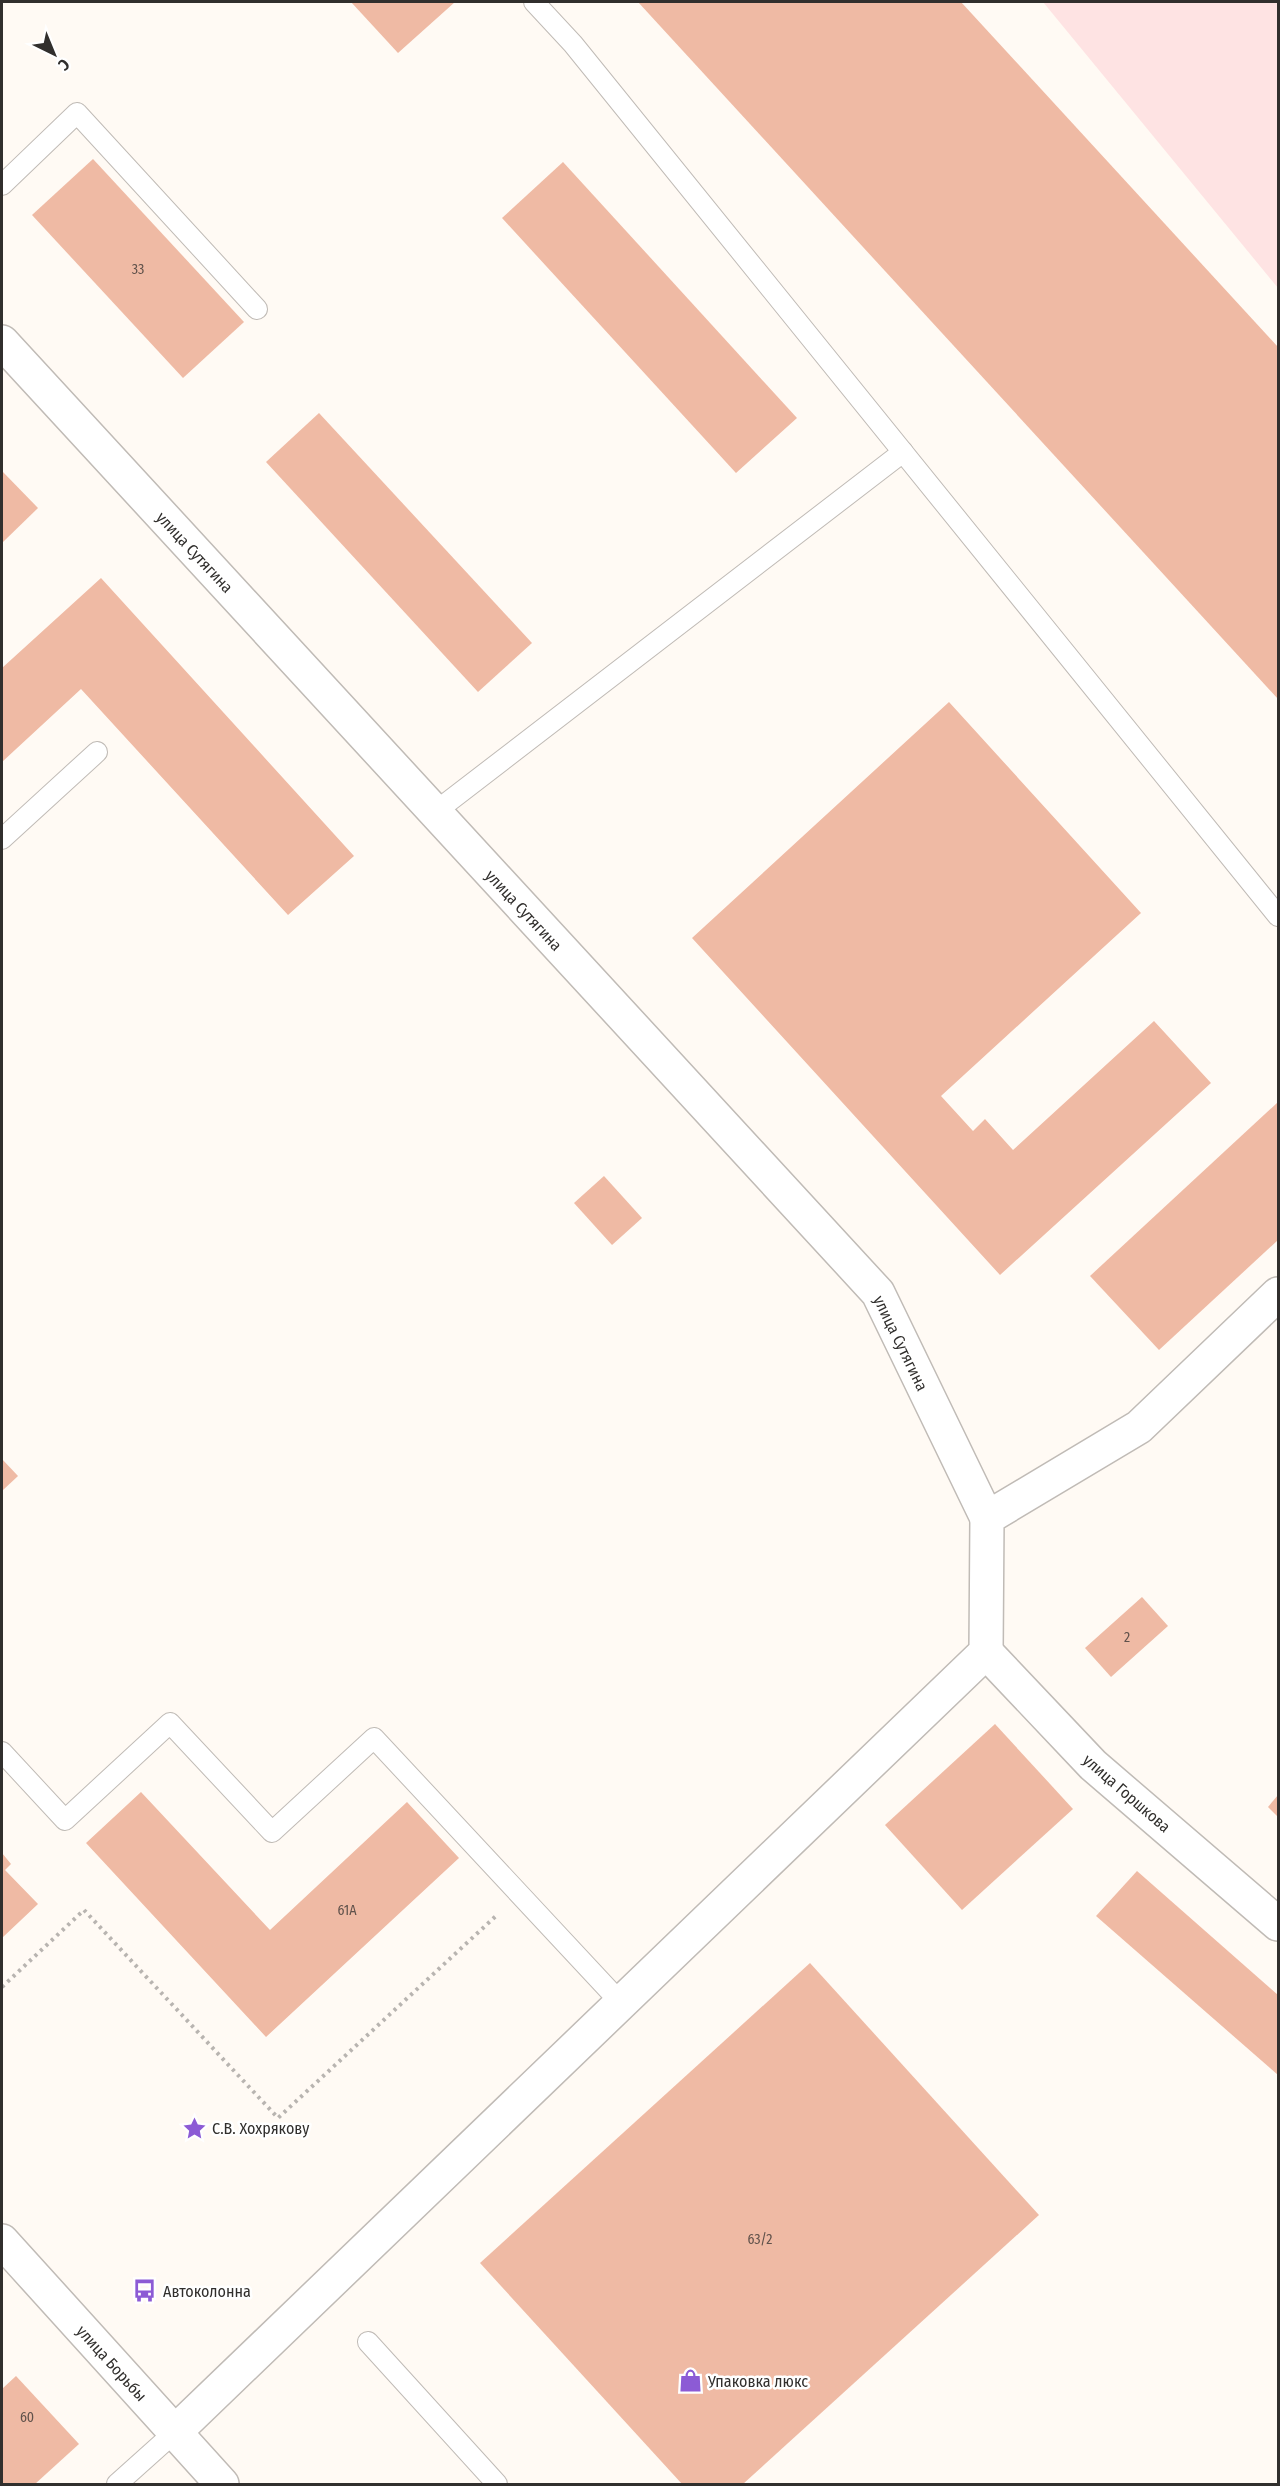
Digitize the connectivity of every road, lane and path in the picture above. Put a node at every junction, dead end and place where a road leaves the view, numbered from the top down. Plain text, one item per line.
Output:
1 (534, 2) edge
2 (2, 185) edge
3 (257, 309) dead end
4 (2, 342) edge
5 (903, 452) junction
6 (97, 752) dead end
7 (435, 812) junction
8 (2, 839) edge
9 (1278, 916) edge
10 (1278, 1294) edge
11 (987, 1518) junction
12 (986, 1652) junction
13 (2, 1752) edge
14 (520, 1894) junction
15 (1278, 1924) edge
16 (2, 1987) edge
17 (621, 2003) junction
18 (2, 2241) edge
19 (368, 2342) dead end
20 (175, 2432) junction
21 (117, 2484) edge
22 (222, 2484) edge
23 (497, 2484) edge

1 - 5 lane
2 - 3 lane
4 - 7 street, улица Сутягина
5 - 7 lane
5 - 9 lane
6 - 8 lane
7 - 11 street, улица Сутягина
10 - 11 street
11 - 12 street
12 - 15 street, улица Горшкова
12 - 17 street
13 - 14 lane
14 - 16 path
14 - 17 lane
17 - 20 street
18 - 20 street, улица Борьбы
19 - 23 lane
20 - 21 lane
20 - 22 street, улица Борьбы

